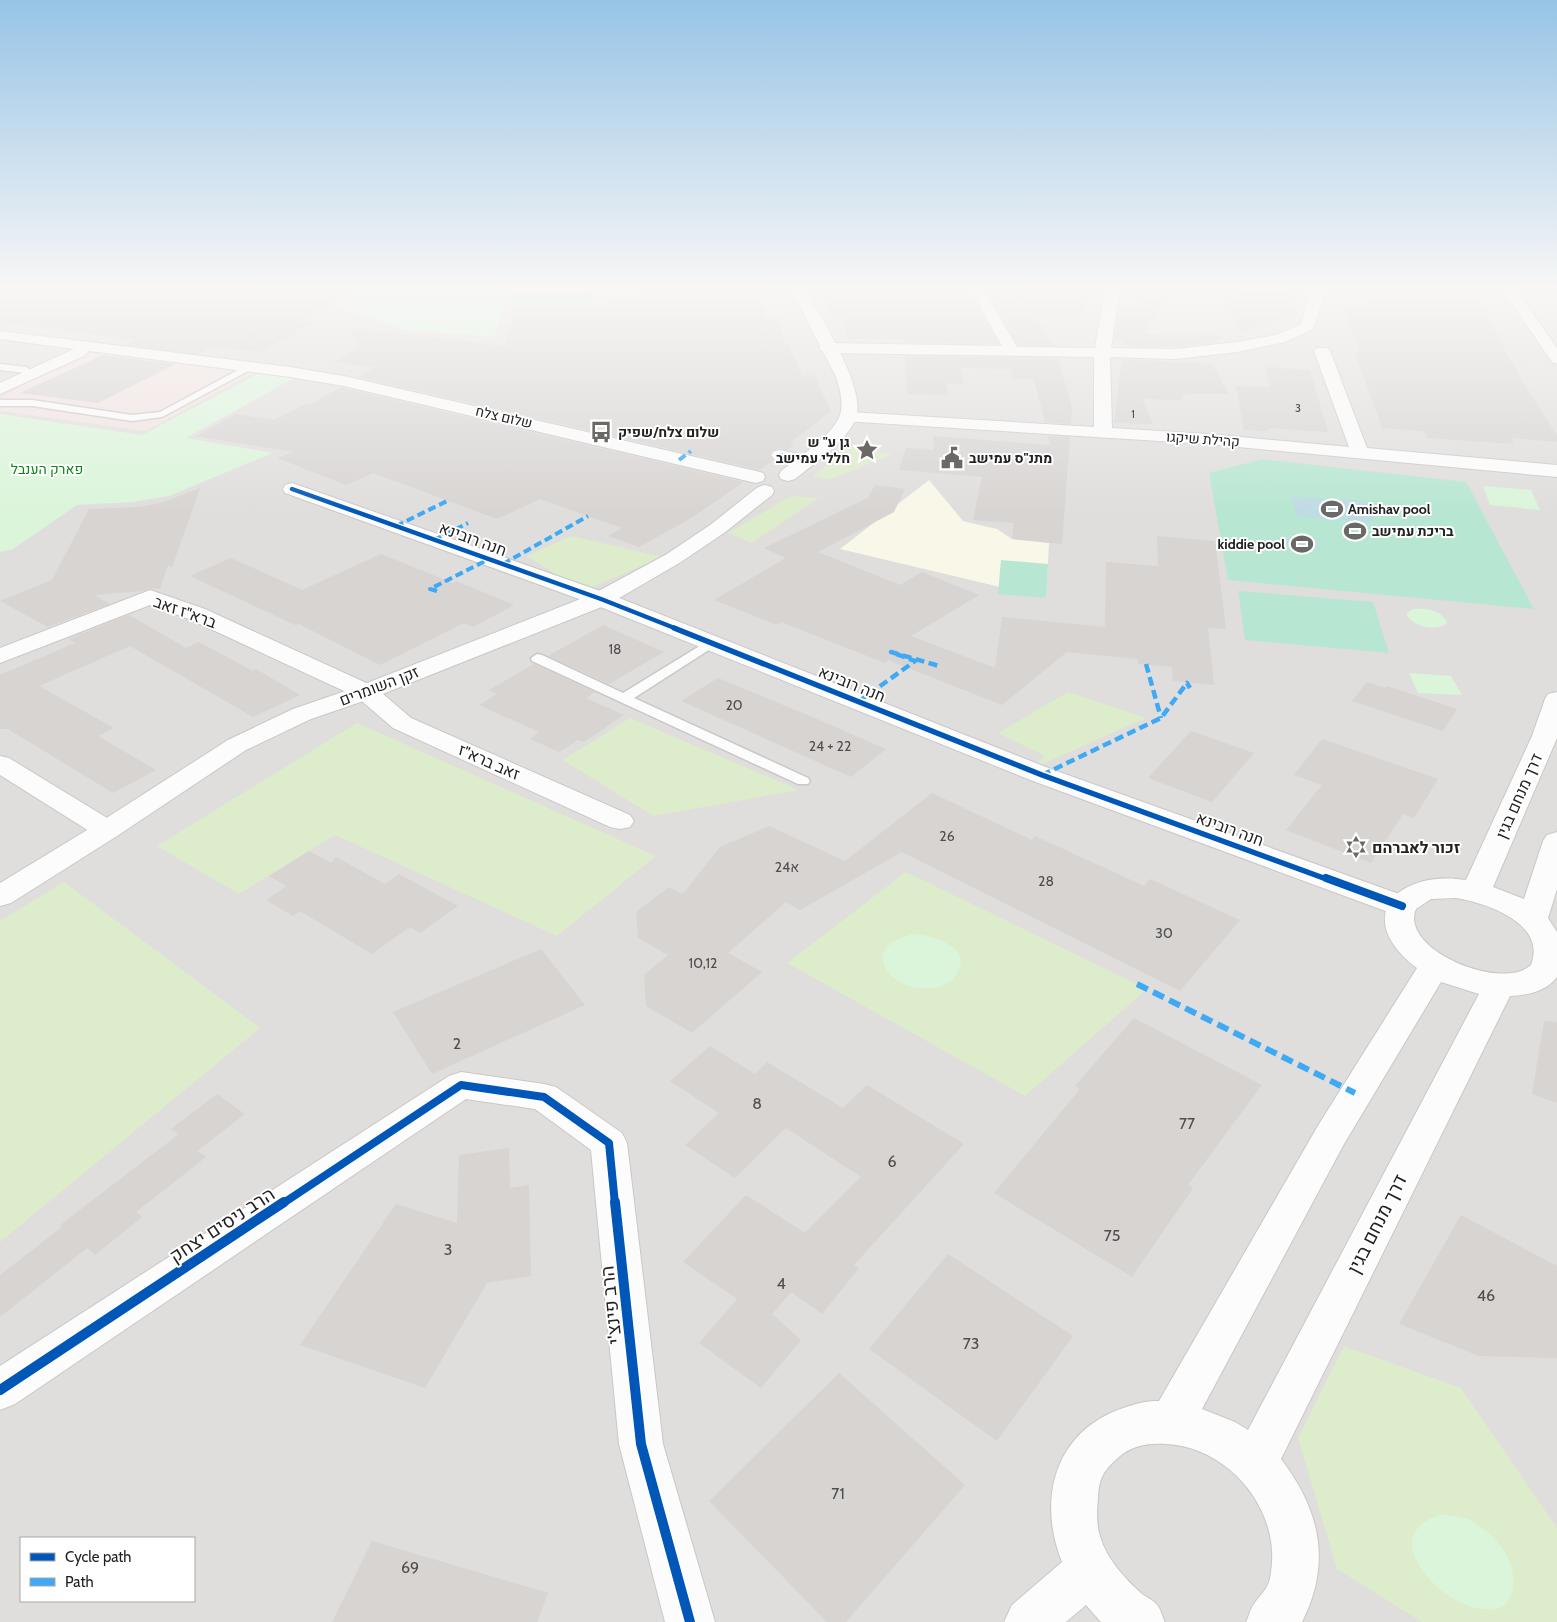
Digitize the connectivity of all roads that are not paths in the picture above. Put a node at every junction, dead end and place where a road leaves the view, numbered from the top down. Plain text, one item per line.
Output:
1 (35, 361) edge
2 (47, 361) edge
3 (55, 361) edge
4 (158, 361) edge
5 (834, 361) edge
6 (1102, 361) edge
7 (1326, 361) edge
8 (0, 367) edge
9 (249, 367) junction
10 (28, 368) junction
11 (2, 388) edge
12 (0, 403) edge
13 (849, 417) junction
14 (1102, 433) junction
15 (1360, 453) junction
16 (780, 455) dead end
17 (806, 461) junction
18 (1557, 471) edge
19 (760, 484) junction
20 (292, 488) dead end
21 (601, 599) junction
22 (711, 643) junction
23 (0, 656) edge
24 (537, 658) dead end
25 (366, 692) junction
26 (624, 698) junction
27 (1557, 699) edge
28 (0, 764) edge
29 (804, 781) dead end
30 (620, 821) dead end
31 (107, 830) junction
32 (1557, 841) edge
33 (1476, 891) junction
34 (0, 896) edge
35 (1402, 906) junction
36 (1533, 919) junction
37 (1435, 966) junction
38 (1499, 986) junction
39 (461, 1085) joint
40 (0, 1390) edge
41 (1172, 1421) junction
42 (1255, 1463) junction
43 (1090, 1569) junction
44 (1283, 1619) edge
45 (690, 1622) edge
46 (1029, 1622) edge
47 (1140, 1622) edge

1 - 10 street
2 - 10 street
3 - 11 street
4 - 9 street, שלום צלח
5 - 13 street
6 - 14 street
7 - 15 street
8 - 10 lane
9 - 12 lane
9 - 19 street, שלום צלח
10 - 11 street
13 - 14 street, קהילת שיקגו
13 - 17 street
14 - 15 street, קהילת שיקגו
15 - 18 street, קהילת שיקגו
16 - 17 street
17 - 19 street
19 - 21 street, זקן השומרים
20 - 21 street, חנה רובינא
21 - 22 street, חנה רובינא
21 - 25 street, זקן השומרים
22 - 26 lane
22 - 35 street, חנה רובינא
23 - 25 street, ברא"ז זאב
24 - 26 lane
25 - 30 street, זאב ברא"ז
25 - 31 street, זקן השומרים
26 - 29 lane
27 - 33 street, דרך מנחם בגין
28 - 31 street
31 - 34 street, זקן השומרים
32 - 36 street
33 - 35 street
33 - 36 street
35 - 37 street
36 - 38 street
37 - 38 street
37 - 41 street
38 - 42 street, דרך מנחם בגין
39 - 40 street, הרב ניסים יצחק
39 - 45 street, הרב פינצ'י
41 - 42 street
41 - 43 street
42 - 44 street
43 - 46 street
43 - 47 street

